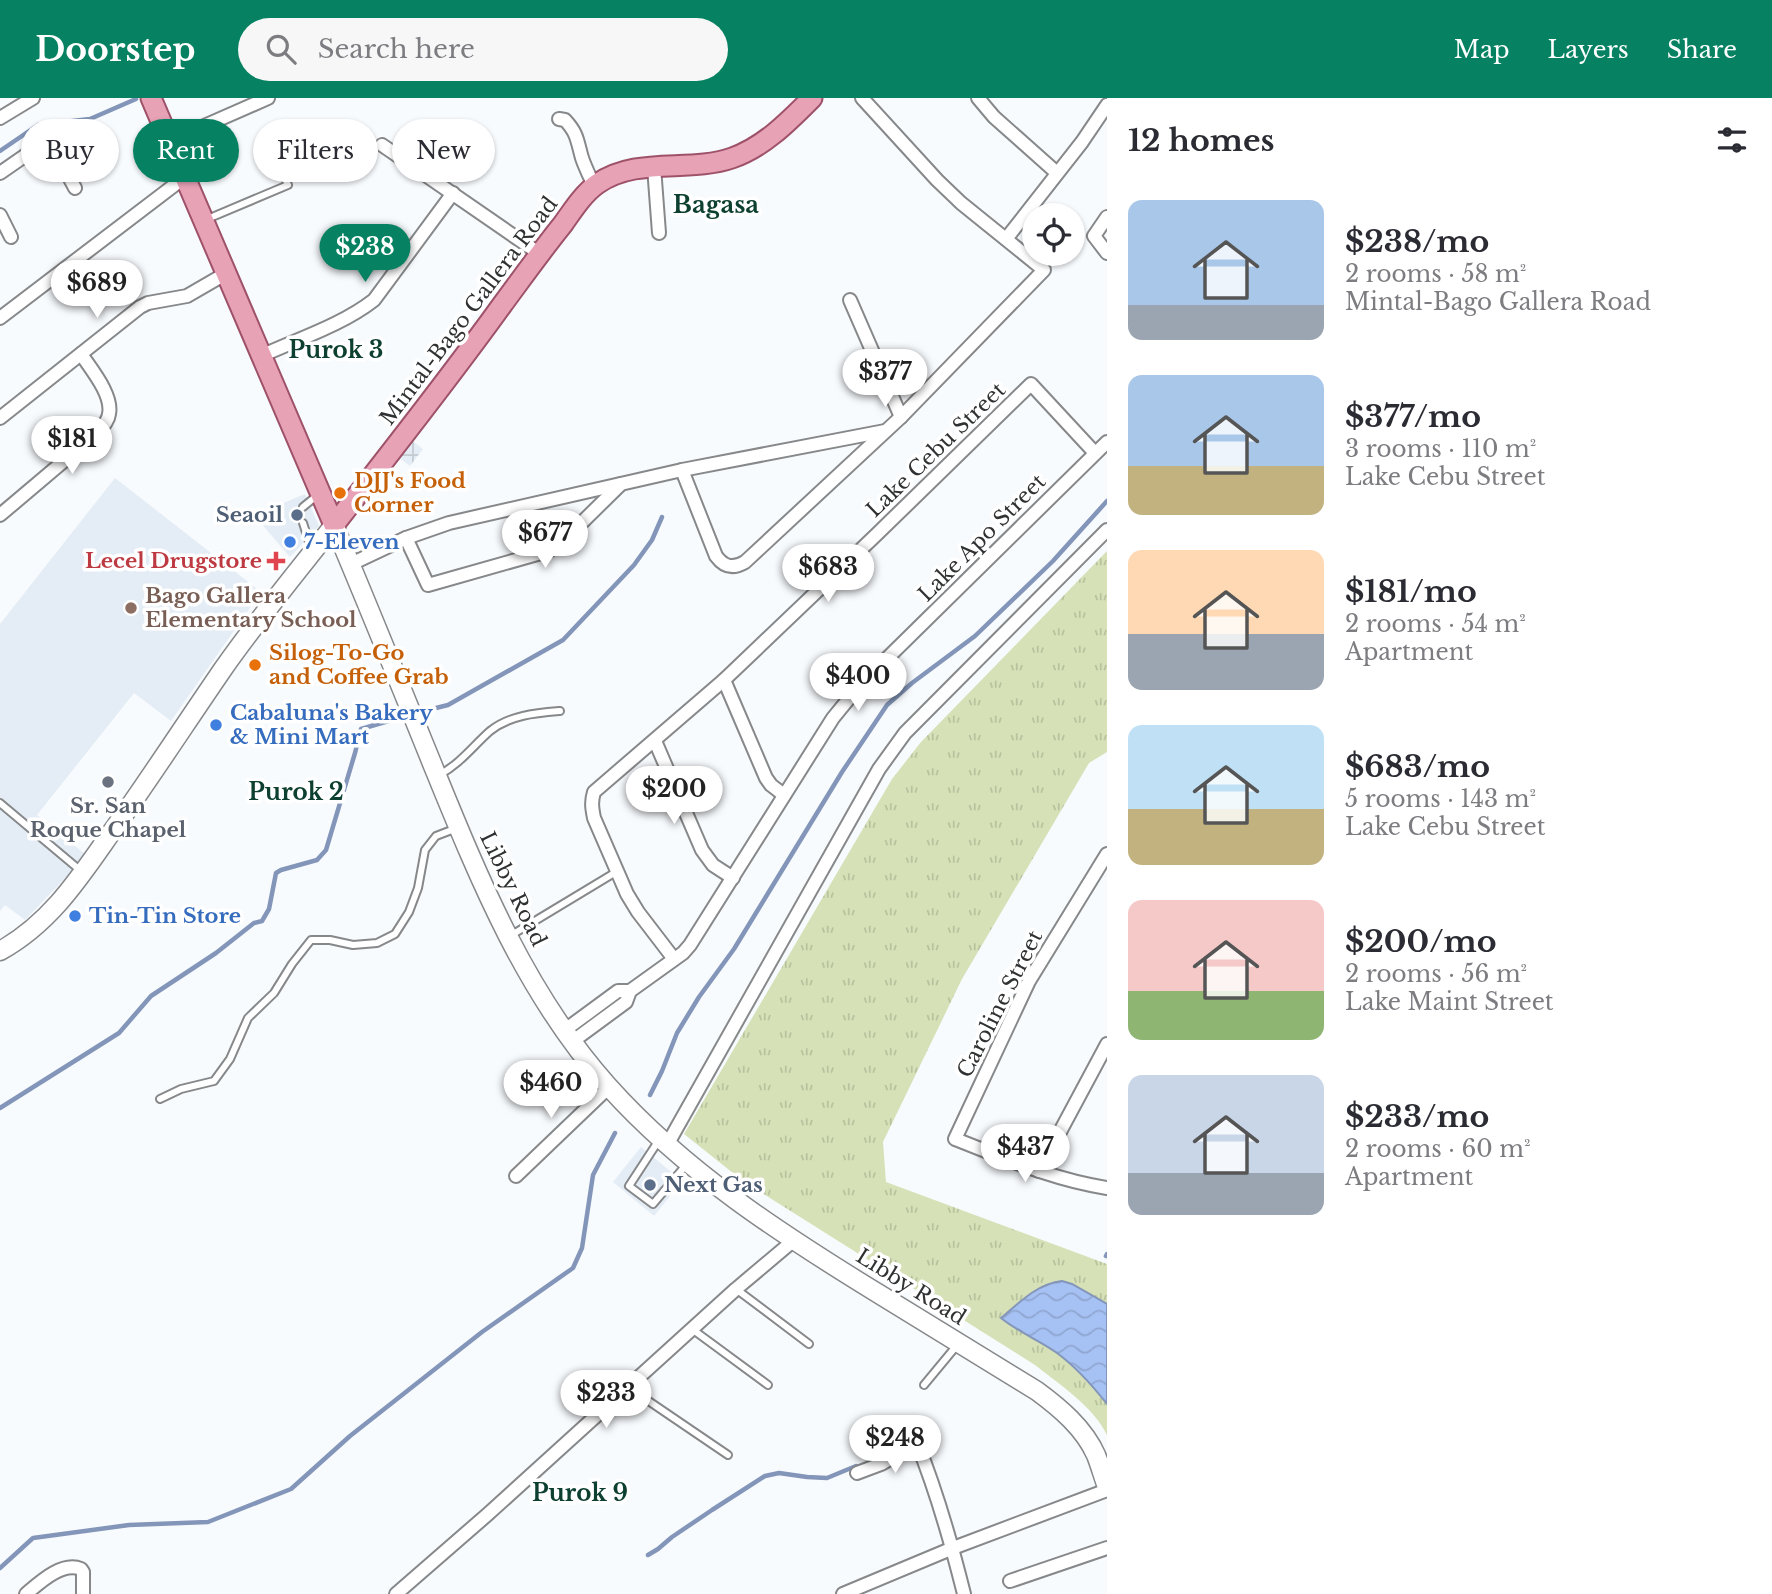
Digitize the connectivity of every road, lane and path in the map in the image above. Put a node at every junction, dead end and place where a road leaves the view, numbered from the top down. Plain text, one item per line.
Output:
1 (151, 98) edge
2 (268, 98) edge
3 (812, 98) edge
4 (862, 98) edge
5 (978, 98) edge
6 (30, 99) edge
7 (1107, 105) edge
8 (0, 117) edge
9 (160, 119) edge
10 (220, 119) edge
11 (559, 119) dead end
12 (382, 145) dead end
13 (654, 167) junction
14 (0, 173) edge
15 (1057, 173) junction
16 (178, 182) edge
17 (187, 182) edge
18 (287, 182) edge
19 (594, 186) junction
20 (75, 188) dead end
21 (453, 193) junction
22 (0, 215) edge
23 (1107, 216) edge
24 (203, 220) junction
25 (659, 233) dead end
26 (11, 237) dead end
27 (1006, 239) junction
28 (1107, 253) edge
29 (540, 254) junction
30 (225, 274) junction
31 (850, 300) dead end
32 (0, 318) edge
33 (81, 354) junction
34 (261, 355) junction
35 (901, 417) junction
36 (0, 418) edge
37 (886, 431) junction
38 (1107, 442) edge
39 (1095, 453) junction
40 (682, 470) junction
41 (621, 484) junction
42 (320, 493) junction
43 (303, 507) dead end
44 (0, 515) edge
45 (303, 523) dead end
46 (334, 525) junction
47 (1107, 530) edge
48 (406, 538) junction
49 (313, 552) junction
50 (351, 564) junction
51 (724, 680) junction
52 (560, 711) dead end
53 (655, 741) junction
54 (437, 776) junction
55 (784, 795) junction
56 (0, 803) edge
57 (458, 828) junction
58 (1107, 854) edge
59 (616, 872) junction
60 (83, 873) junction
61 (733, 878) junction
62 (508, 937) junction
63 (0, 951) edge
64 (674, 959) junction
65 (569, 1036) junction
66 (1107, 1044) edge
67 (609, 1087) junction
68 (160, 1099) dead end
69 (663, 1142) junction
70 (688, 1163) junction
71 (1039, 1171) junction
72 (516, 1177) dead end
73 (1107, 1188) edge
74 (793, 1241) junction
75 (736, 1289) junction
76 (692, 1329) junction
77 (959, 1343) junction
78 (809, 1344) dead end
79 (768, 1385) dead end
80 (924, 1385) dead end
81 (628, 1387) junction
82 (727, 1455) dead end
83 (858, 1473) dead end
84 (1107, 1488) edge
85 (953, 1548) junction
86 (1107, 1548) edge
87 (1010, 1581) dead end
88 (32, 1591) edge
89 (83, 1594) edge
90 (396, 1594) edge
91 (843, 1594) edge
92 (964, 1594) edge

1 - 9 main road, Libby Road
2 - 10 street
3 - 13 main road, Mintal-Bago Gallera Road
4 - 27 street
5 - 15 street
6 - 8 street
7 - 15 street
11 - 19 street
12 - 21 street
13 - 19 main road, Mintal-Bago Gallera Road
13 - 25 street
14 - 20 street
15 - 27 street
16 - 32 street
17 - 24 main road, Libby Road
18 - 24 lane
19 - 29 main road, Mintal-Bago Gallera Road
21 - 29 street
21 - 34 street
22 - 26 street
23 - 28 street
24 - 30 main road, Libby Road
27 - 35 street
29 - 46 main road, Mintal-Bago Gallera Road
30 - 33 street
30 - 34 main road, Libby Road
31 - 35 street
33 - 36 street
33 - 44 street
34 - 42 main road, Libby Road
35 - 37 street
37 - 40 street
37 - 40 street
38 - 39 street, Lake Apo Street
39 - 51 street, Lake Cebu Street
39 - 55 street, Lake Apo Street
40 - 41 street
41 - 48 street
41 - 48 street
42 - 43 lane
42 - 46 main road, Libby Road
45 - 49 lane
46 - 49 main road
46 - 50 main road, Libby Road
47 - 69 street
48 - 50 street
49 - 60 main road
50 - 54 main road, Libby Road
51 - 53 street, Lake Cebu Street
51 - 55 street
52 - 54 lane
53 - 59 street, Lake Cebu Street
53 - 61 street
54 - 57 main road, Libby Road
55 - 61 street, Lake Apo Street
56 - 60 lane
57 - 62 main road, Libby Road
57 - 68 lane
58 - 71 street, Caroline Street
59 - 62 lane
59 - 64 street
60 - 63 main road
61 - 64 street, Lake Apo Street
62 - 65 main road, Libby Road
64 - 65 street, Lake Apo Street
65 - 67 main road, Libby Road
66 - 71 street
67 - 69 main road, Libby Road
67 - 72 street
69 - 70 main road, Libby Road
69 - 70 lane
70 - 74 main road, Libby Road
71 - 73 street
74 - 75 street
74 - 77 main road, Libby Road
75 - 76 street
75 - 78 lane
76 - 79 lane
76 - 81 street
77 - 80 lane
77 - 84 main road, Libby Road
81 - 82 lane
81 - 90 street
83 - 85 street
84 - 85 street
85 - 91 street
85 - 92 street
86 - 87 street
88 - 89 street

